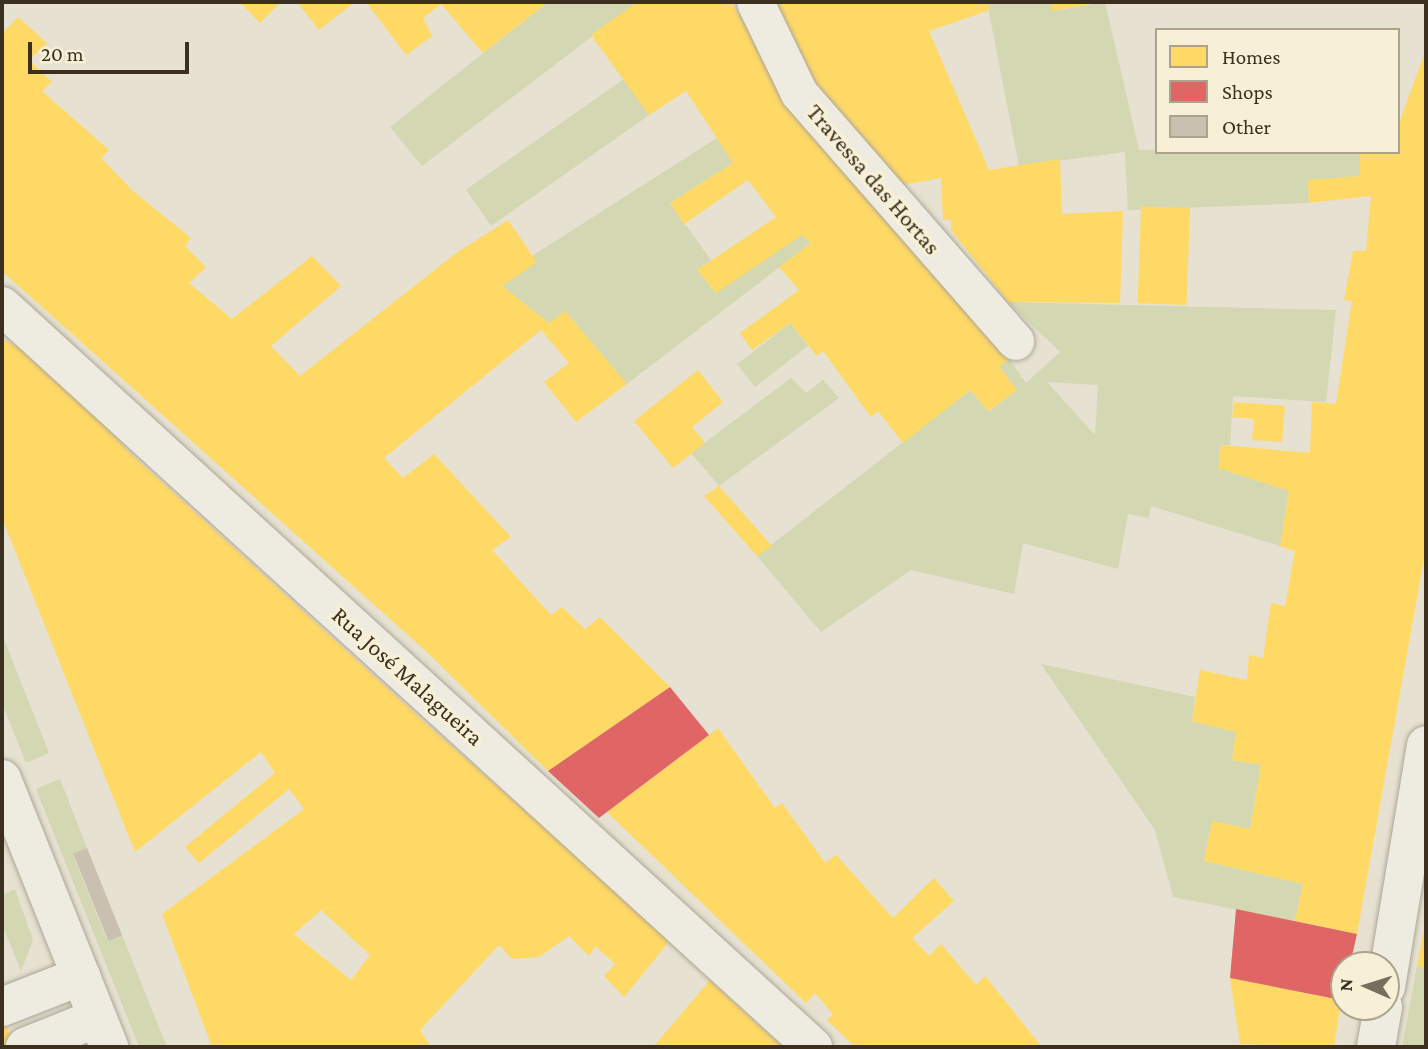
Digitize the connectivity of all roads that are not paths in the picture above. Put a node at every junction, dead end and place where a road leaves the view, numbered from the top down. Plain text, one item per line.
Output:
1 (755, 2) edge
2 (2, 306) edge
3 (1015, 341) dead end
4 (1426, 745) edge
5 (2, 779) edge
6 (1392, 951) edge
7 (81, 976) junction
8 (2, 1007) edge
9 (1381, 1021) edge
10 (103, 1033) edge
11 (25, 1047) edge
12 (813, 1047) edge
13 (1376, 1047) edge

1 - 3 street, Travessa das Hortas
2 - 12 street, Rua José Malagueira
4 - 6 street
5 - 7 street
7 - 8 street
7 - 10 street
9 - 13 street
10 - 11 street

